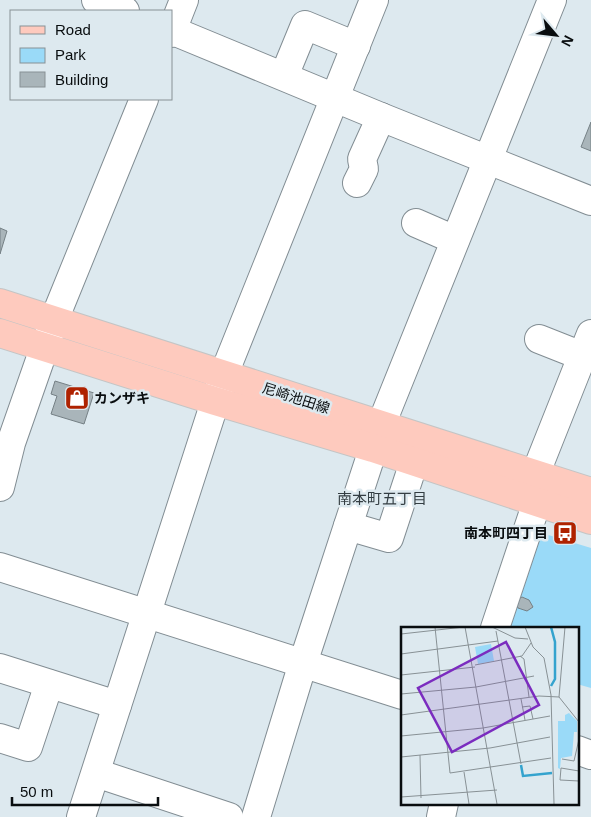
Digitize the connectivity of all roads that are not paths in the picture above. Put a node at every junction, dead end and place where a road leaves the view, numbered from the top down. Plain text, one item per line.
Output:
1 (96, 0) edge
2 (184, 0) edge
3 (374, 0) edge
4 (552, 0) edge
5 (122, 10) edge
6 (172, 31) edge
7 (356, 46) junction
8 (284, 76) junction
9 (335, 97) junction
10 (144, 100) edge
11 (381, 117) junction
12 (487, 160) junction
13 (356, 183) dead end
14 (591, 201) edge
15 (416, 223) dead end
16 (455, 240) junction
17 (0, 303) edge
18 (54, 320) junction
19 (0, 333) edge
20 (539, 339) dead end
21 (587, 345) edge
22 (45, 348) junction
23 (224, 374) junction
24 (215, 401) junction
25 (377, 437) junction
26 (414, 462) junction
27 (0, 487) edge
28 (532, 492) junction
29 (591, 492) edge
30 (591, 520) edge
31 (348, 526) junction
32 (0, 567) edge
33 (147, 613) junction
34 (495, 627) edge
35 (303, 663) junction
36 (0, 668) edge
37 (50, 684) junction
38 (401, 695) edge
39 (117, 705) junction
40 (0, 738) edge
41 (578, 750) edge
42 (591, 755) edge
43 (96, 773) junction
44 (444, 804) edge
45 (81, 817) edge
46 (229, 817) edge
47 (256, 817) edge
48 (441, 817) edge

1 - 5 street
2 - 6 street
3 - 7 street
4 - 12 street
6 - 8 street
7 - 8 street
7 - 9 street
8 - 9 street
9 - 11 street
9 - 23 street
10 - 18 street
11 - 12 street
11 - 13 street
12 - 14 street
12 - 16 street
15 - 16 street
16 - 25 street
17 - 18 main road, 尼崎池田線
18 - 22 street
18 - 23 main road, 尼崎池田線
19 - 22 main road, 尼崎池田線
20 - 21 street
21 - 28 street
22 - 24 main road, 尼崎池田線
22 - 27 street
23 - 24 street
23 - 25 main road, 尼崎池田線
24 - 25 main road, 尼崎池田線
24 - 33 street
25 - 26 main road, 尼崎池田線
25 - 28 main road, 尼崎池田線
25 - 31 street
26 - 28 main road, 尼崎池田線
26 - 31 street
28 - 29 main road, 尼崎池田線
28 - 30 main road, 尼崎池田線
28 - 34 street
31 - 35 street
32 - 33 street
33 - 35 street
33 - 39 street
35 - 38 street
35 - 47 street
36 - 37 street
37 - 39 street
37 - 40 street
39 - 43 street
41 - 42 street
43 - 45 street
43 - 46 street
44 - 48 street

